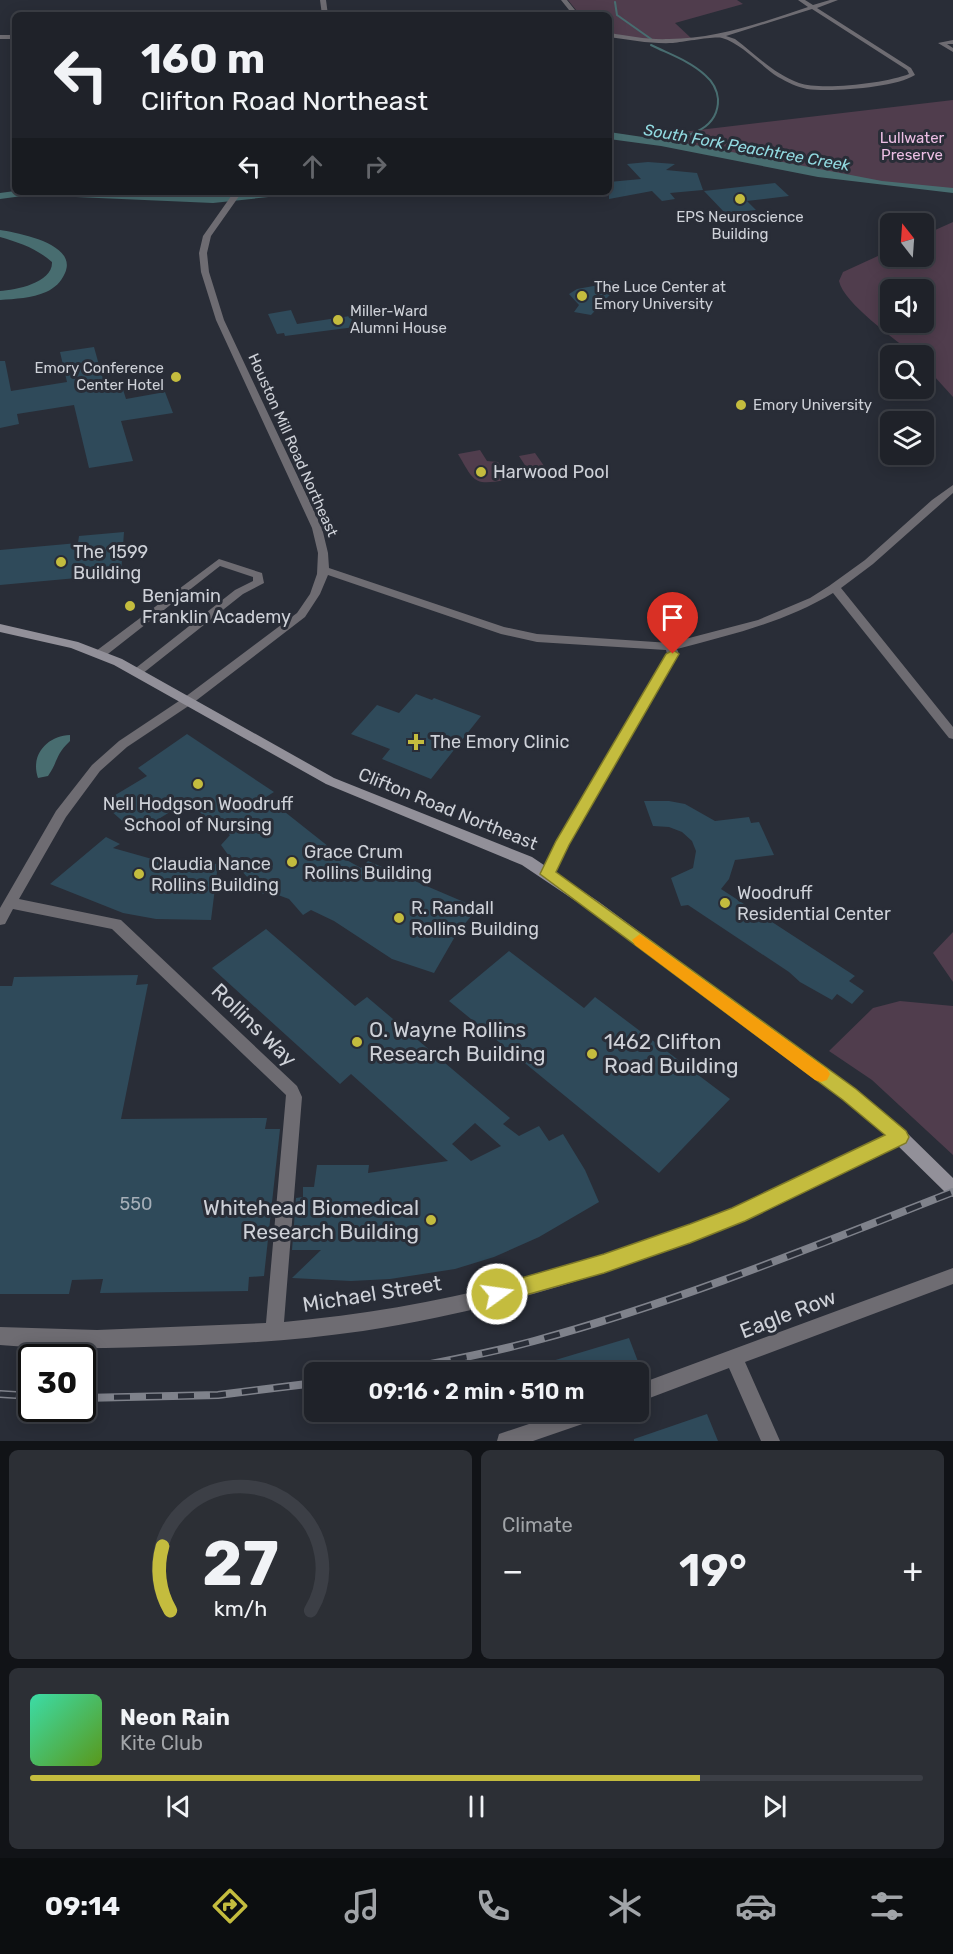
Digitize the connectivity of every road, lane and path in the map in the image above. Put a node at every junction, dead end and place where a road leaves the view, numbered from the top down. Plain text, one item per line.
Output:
1 (564, 0) edge
2 (801, 0) edge
3 (835, 0) edge
4 (812, 8) junction
5 (574, 12) edge
6 (612, 36) edge
7 (722, 36) junction
8 (953, 42) edge
9 (953, 50) edge
10 (236, 195) edge
11 (953, 488) edge
12 (325, 570) junction
13 (835, 588) junction
14 (0, 628) edge
15 (670, 647) junction
16 (100, 654) junction
17 (138, 671) junction
18 (189, 700) junction
19 (953, 735) edge
20 (548, 874) junction
21 (10, 903) junction
22 (0, 920) edge
23 (900, 1137) junction
24 (953, 1189) edge
25 (953, 1276) edge
26 (274, 1331) junction
27 (0, 1336) edge
28 (734, 1358) junction
29 (649, 1390) edge
30 (561, 1422) edge
31 (506, 1441) edge
32 (771, 1441) edge

1 - 5 street
2 - 4 street
3 - 4 street
4 - 7 street
4 - 7 street
6 - 7 street
8 - 9 street
10 - 12 street, Houston Mill Road Northeast
11 - 13 street
12 - 15 street
12 - 18 street
13 - 15 street
13 - 19 street
14 - 16 main road, Clifton Road Northeast
15 - 20 street
16 - 17 main road, Clifton Road Northeast
16 - 17 street
17 - 18 main road, Clifton Road Northeast
18 - 20 main road, Clifton Road Northeast
18 - 21 street
20 - 23 main road, Clifton Road Northeast
21 - 22 street
21 - 26 street, Rollins Way
23 - 24 main road, Clifton Road Northeast
23 - 26 street, Michael Street
25 - 28 street, Eagle Row
26 - 27 street, Michael Street
28 - 29 street, Eagle Row
28 - 32 street
30 - 31 street

